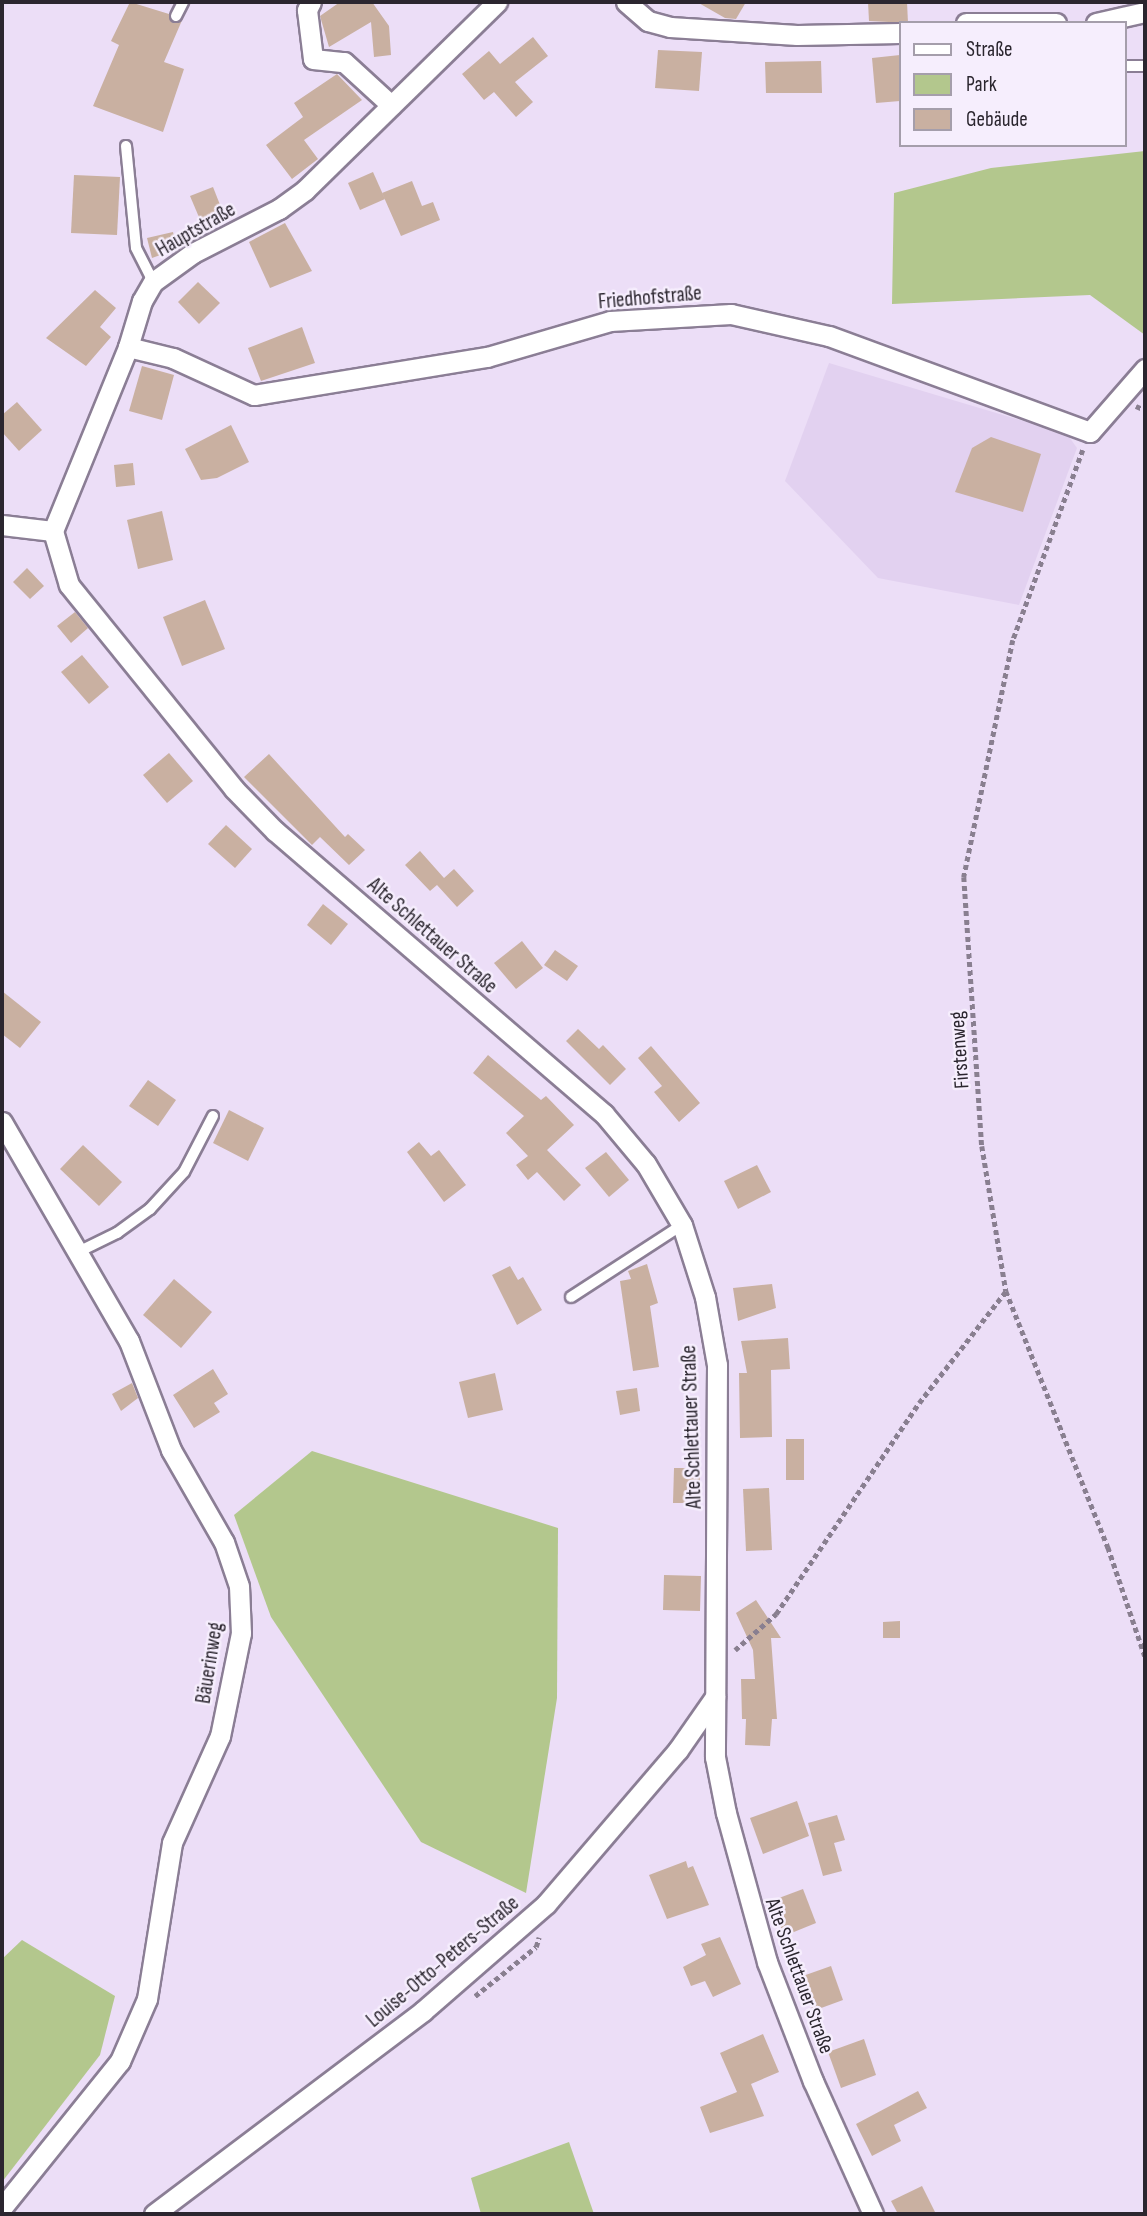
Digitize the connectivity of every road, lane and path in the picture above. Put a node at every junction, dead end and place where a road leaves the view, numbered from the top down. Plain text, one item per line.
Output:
1 (183, 2) edge
2 (311, 2) edge
3 (497, 2) edge
4 (626, 2) edge
5 (1145, 12) edge
6 (176, 16) dead end
7 (1105, 21) edge
8 (898, 33) edge
9 (1126, 66) edge
10 (1145, 66) edge
11 (391, 105) junction
12 (126, 146) dead end
13 (153, 282) junction
14 (128, 347) junction
15 (1145, 369) edge
16 (1090, 432) junction
17 (2, 525) edge
18 (53, 531) junction
19 (213, 1116) dead end
20 (2, 1122) edge
21 (682, 1225) junction
22 (76, 1253) junction
23 (1006, 1291) junction
24 (571, 1297) dead end
25 (1145, 1656) edge
26 (716, 1666) junction
27 (715, 1697) junction
28 (678, 1751) junction
29 (715, 1757) junction
30 (2, 2208) edge
31 (154, 2214) edge
32 (873, 2214) edge

1 - 6 lane
2 - 11 street
3 - 11 street, Hauptstraße
4 - 8 street
5 - 7 street
9 - 10 lane
11 - 13 street, Hauptstraße
12 - 13 lane
13 - 14 street, Hauptstraße
14 - 16 street, Friedhofstraße
14 - 18 street, Hauptstraße
15 - 16 street
16 - 23 path, Firstenweg
17 - 18 street
18 - 21 street, Alte Schlettauer Straße
19 - 22 lane
20 - 22 street, Bäuerinweg
21 - 24 lane
21 - 26 street, Alte Schlettauer Straße
22 - 30 street, Bäuerinweg
23 - 25 path, Firstenweg
23 - 26 path
26 - 27 street, Alte Schlettauer Straße
27 - 28 street, Louise-Otto-Peters-Straße
27 - 29 street, Alte Schlettauer Straße
28 - 29 street
28 - 31 street, Louise-Otto-Peters-Straße
29 - 32 street, Alte Schlettauer Straße

